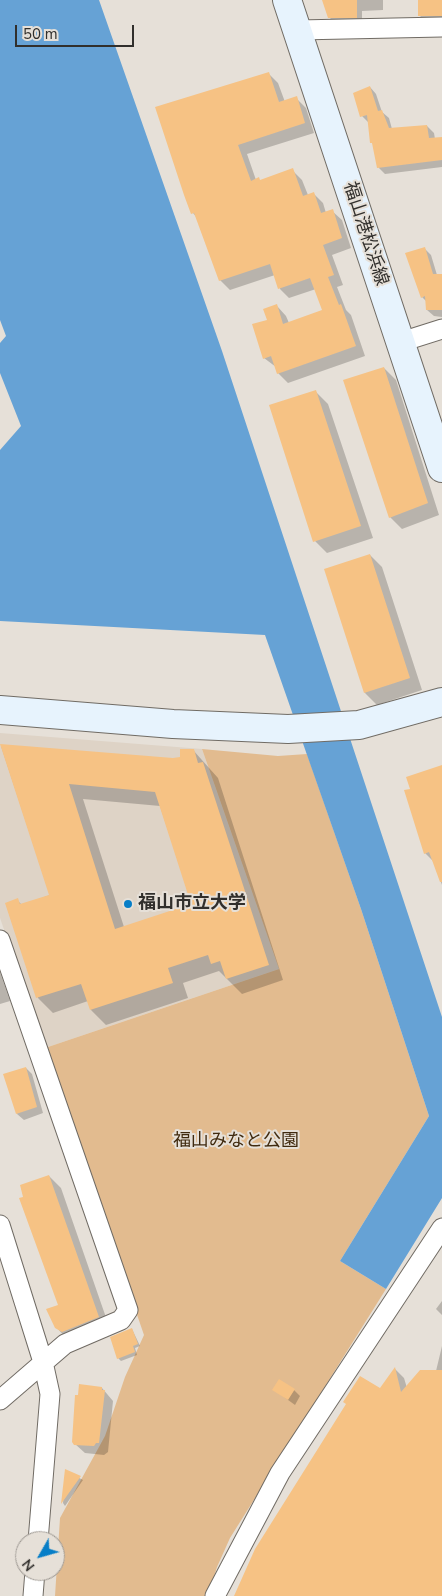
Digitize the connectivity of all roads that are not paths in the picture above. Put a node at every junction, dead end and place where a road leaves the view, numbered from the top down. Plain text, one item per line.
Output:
1 (287, 0) edge
2 (442, 27) edge
3 (298, 30) junction
4 (442, 329) edge
5 (401, 342) junction
6 (442, 468) edge
7 (442, 702) edge
8 (0, 710) edge
9 (0, 940) edge
10 (0, 1225) edge
11 (442, 1228) edge
12 (43, 1362) junction
13 (0, 1400) edge
14 (39, 1531) edge
15 (34, 1581) edge
16 (33, 1596) edge
17 (215, 1596) edge

1 - 3 main road, 福山港松浜線
2 - 3 street
3 - 5 main road, 福山港松浜線
4 - 5 street
5 - 6 main road, 福山港松浜線
7 - 8 main road
9 - 12 street
10 - 12 street
11 - 17 street
12 - 13 street
12 - 14 street
15 - 16 street

